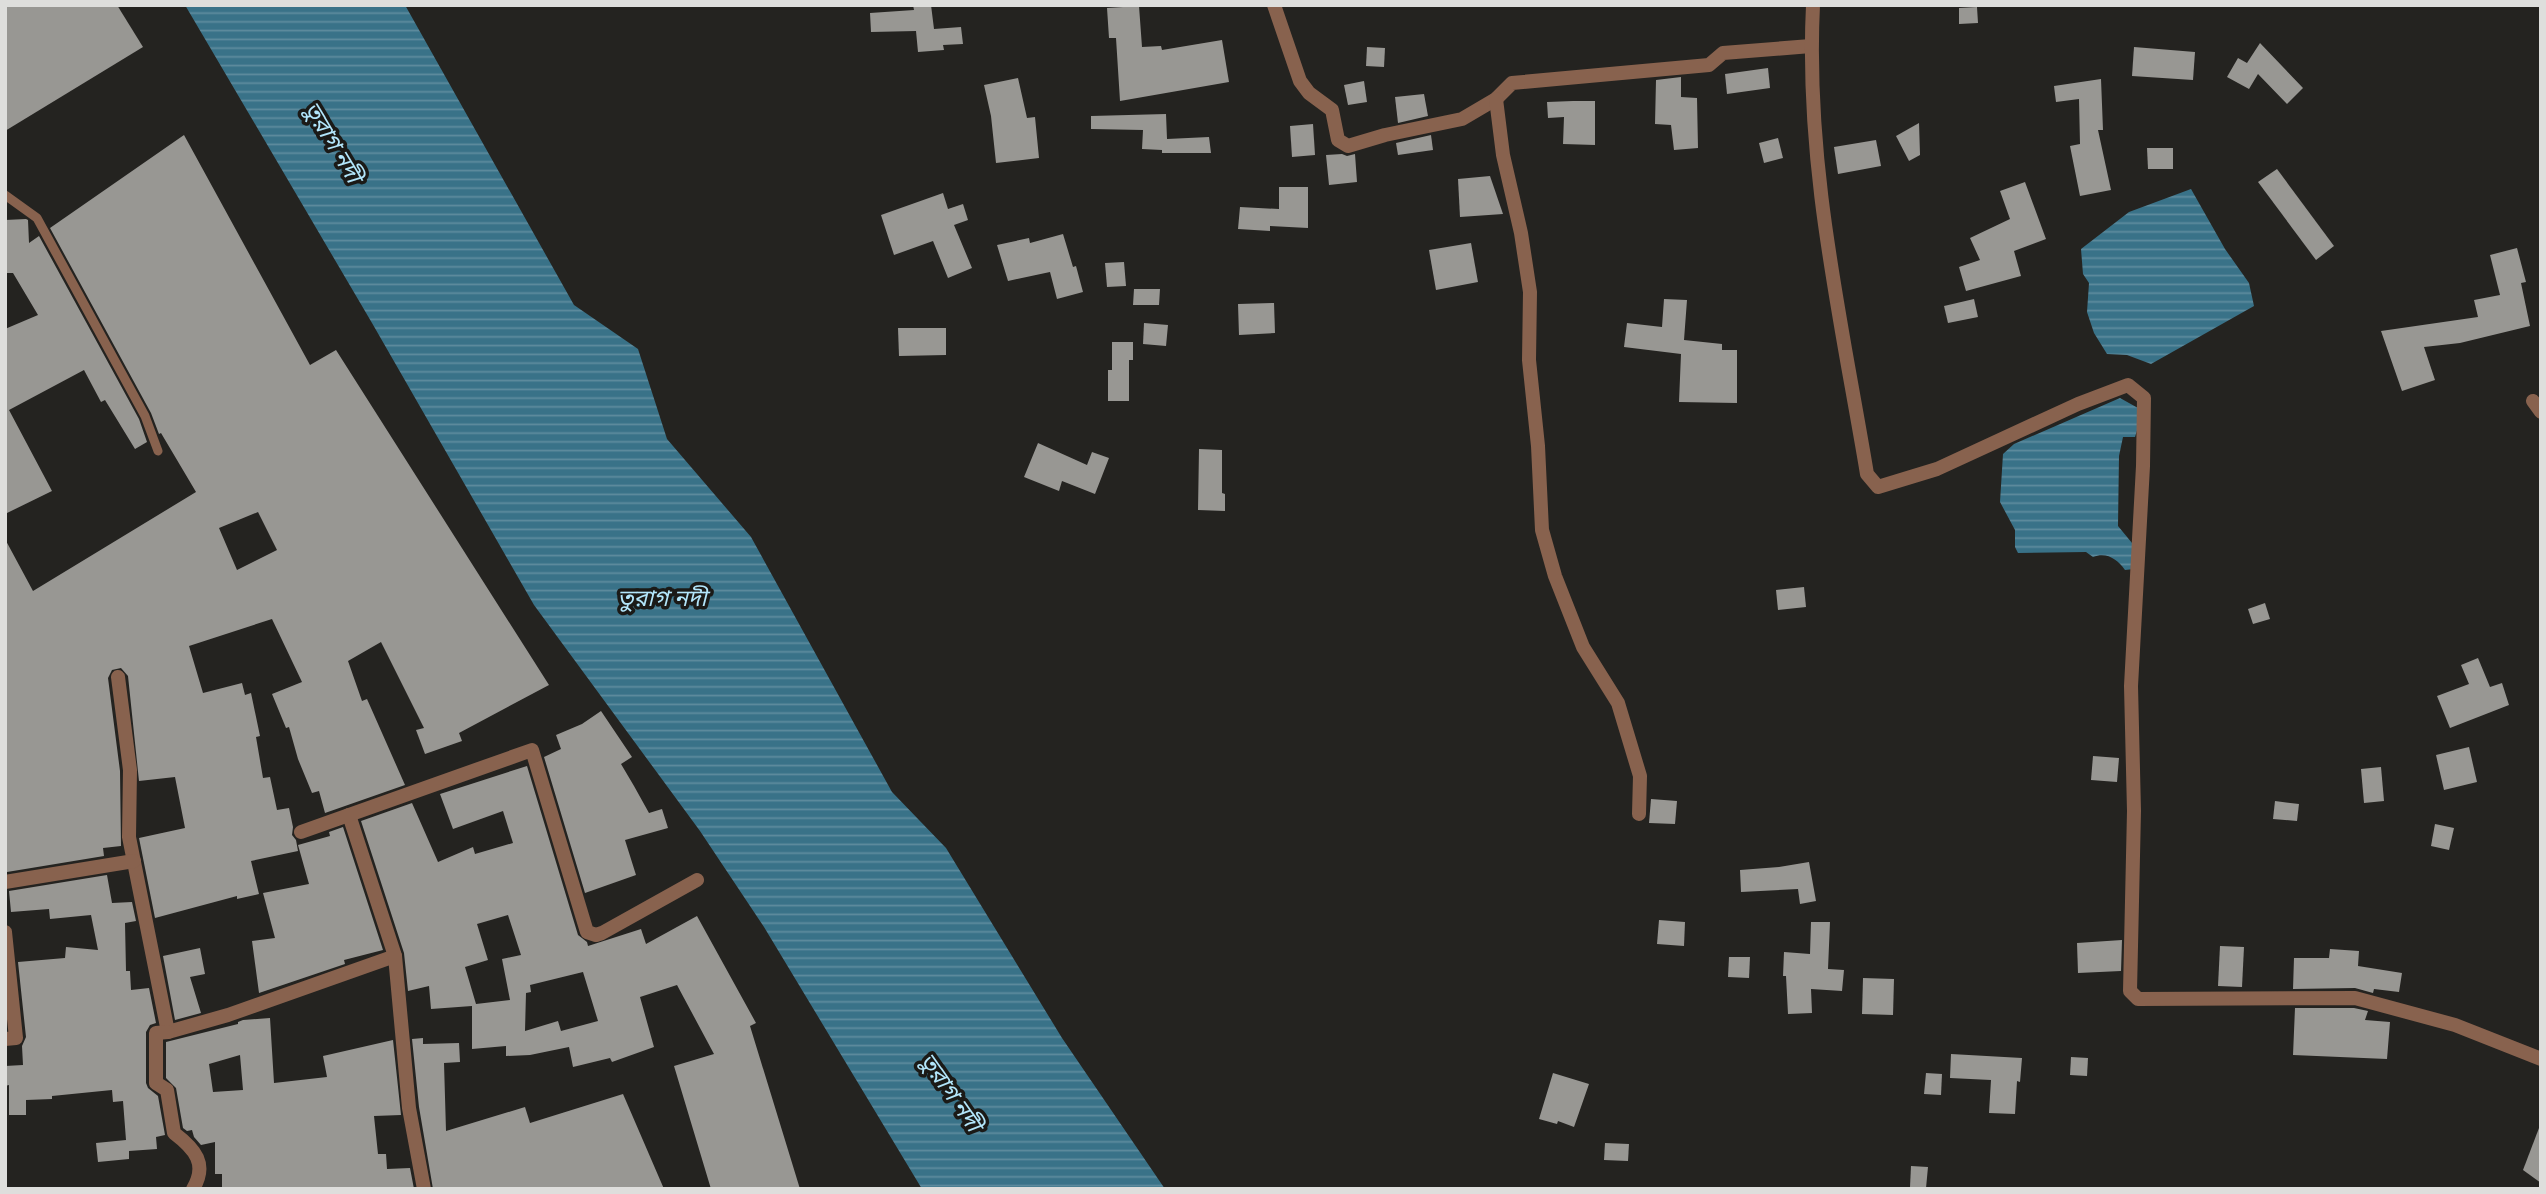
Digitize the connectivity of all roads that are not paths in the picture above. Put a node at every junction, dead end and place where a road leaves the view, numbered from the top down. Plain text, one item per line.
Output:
1 (1274, 5) edge
2 (1813, 5) edge
3 (1811, 46) junction
4 (1496, 99) junction
5 (5, 195) edge
6 (158, 451) dead end
7 (118, 677) dead end
8 (1639, 814) dead end
9 (349, 815) junction
10 (301, 832) dead end
11 (134, 861) junction
12 (697, 880) dead end
13 (5, 882) edge
14 (5, 932) edge
15 (395, 956) junction
16 (168, 1032) junction
17 (5, 1039) edge
18 (2541, 1059) edge
19 (193, 1189) edge
20 (424, 1189) edge

1 - 4 street
2 - 3 street
3 - 4 street
3 - 18 street
4 - 8 street
5 - 6 lane
7 - 11 street
9 - 10 street
9 - 12 street
9 - 15 street
11 - 13 street
11 - 16 street
14 - 17 street
15 - 16 street
15 - 20 street
16 - 19 street

